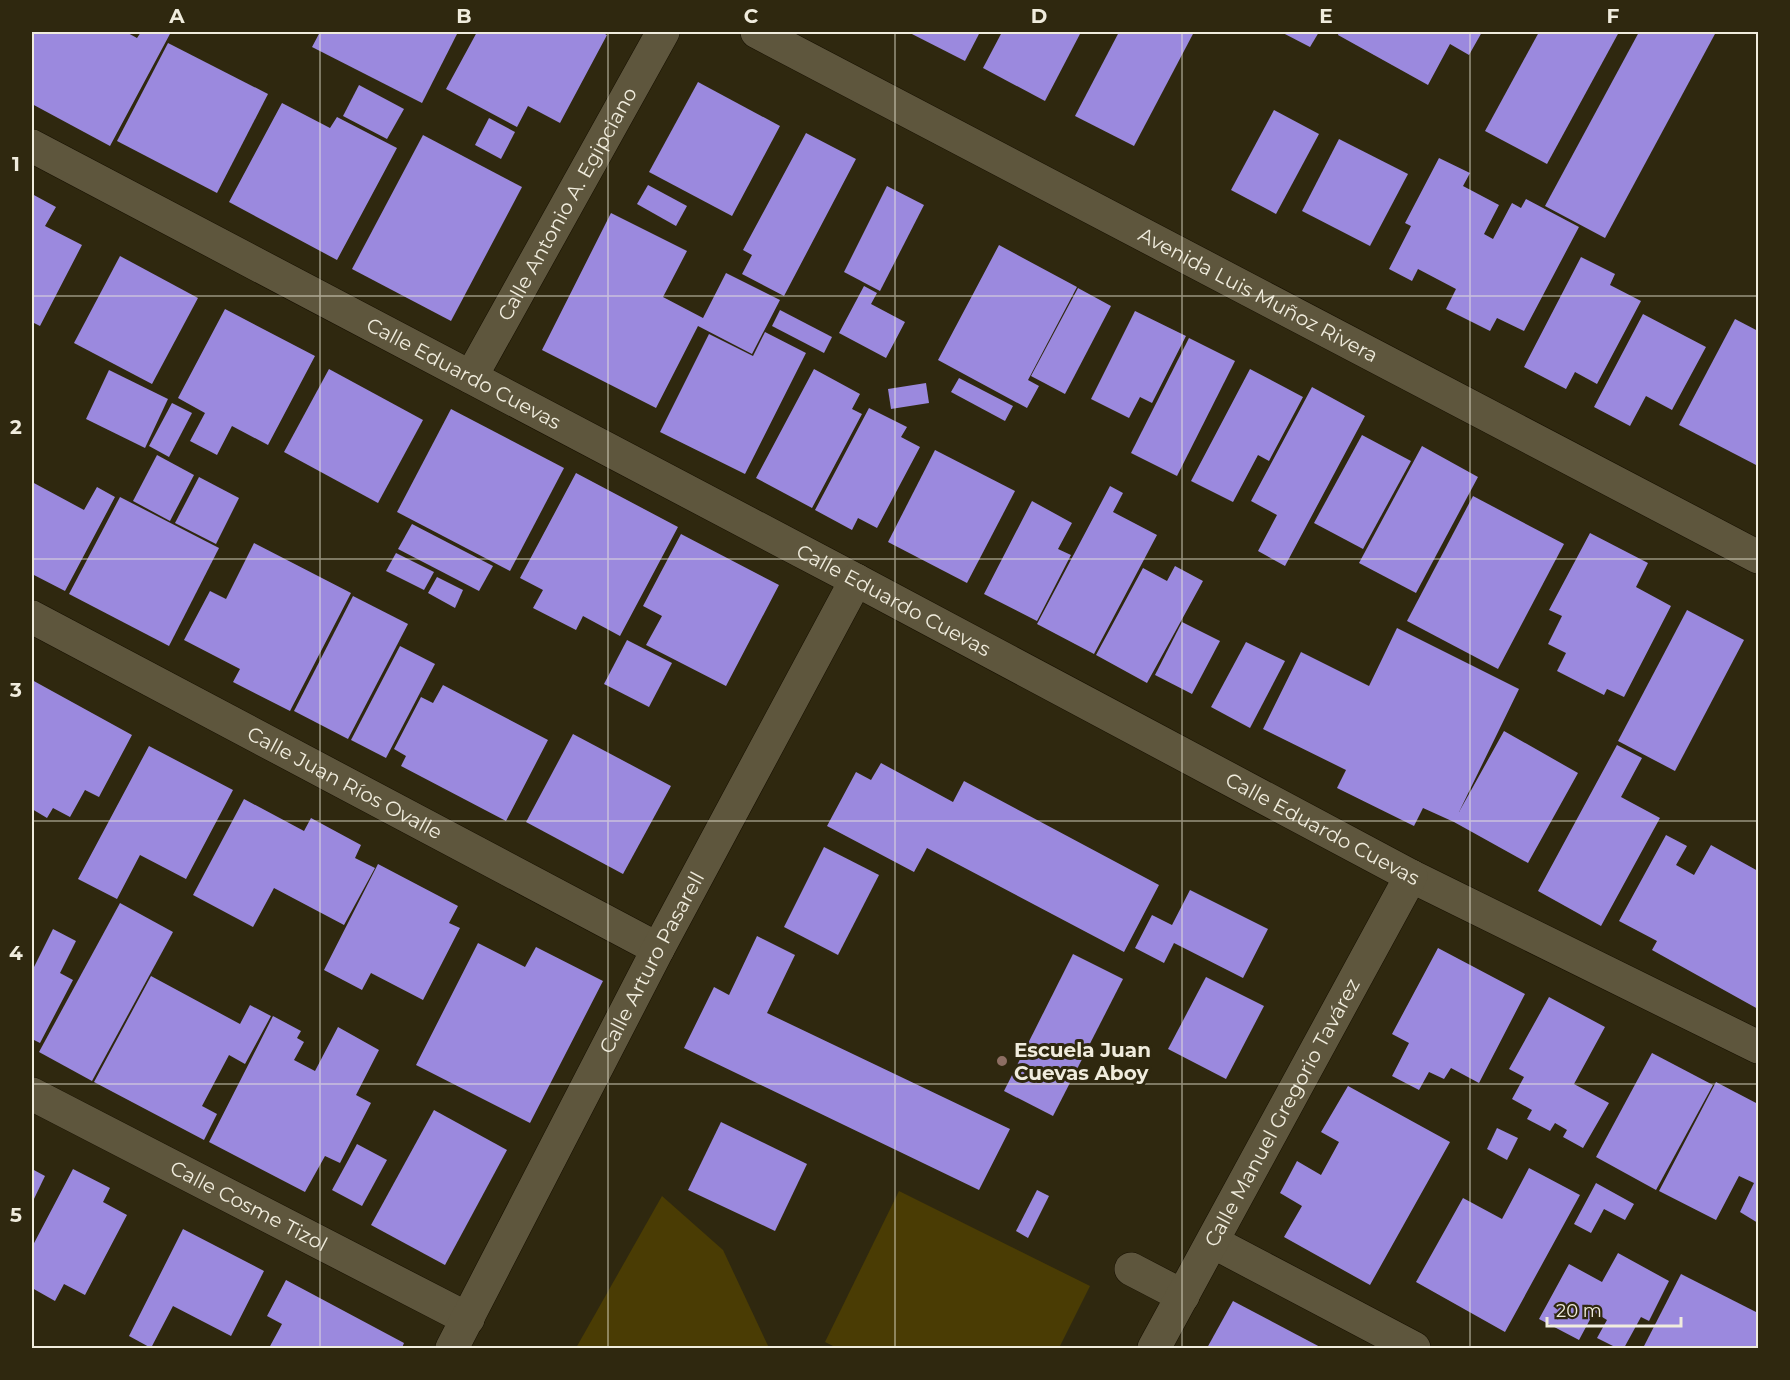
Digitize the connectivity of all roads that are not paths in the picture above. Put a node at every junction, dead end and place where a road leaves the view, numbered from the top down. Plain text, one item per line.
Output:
1 (663, 32) edge
2 (757, 32) edge
3 (32, 146) edge
4 (471, 377) junction
5 (1758, 557) edge
6 (856, 580) junction
7 (32, 617) edge
8 (1411, 876) junction
9 (658, 949) junction
10 (1758, 1047) edge
11 (32, 1094) edge
12 (1213, 1242) junction
13 (1131, 1269) dead end
14 (1183, 1296) junction
15 (468, 1319) junction
16 (452, 1348) edge
17 (1155, 1348) edge
18 (1414, 1348) edge

1 - 4 street, Calle Antonio A. Egipciano
2 - 5 street, Avenida Luis Muñoz Rivera
3 - 4 street, Calle Eduardo Cuevas
4 - 6 street, Calle Eduardo Cuevas
6 - 8 street, Calle Eduardo Cuevas
6 - 9 street, Calle Arturo Pasarell
7 - 9 street, Calle Juan Ríos Ovalle
8 - 10 street, Calle Eduardo Cuevas
8 - 12 street, Calle Manuel Gregorio Tavárez
9 - 15 street, Calle Arturo Pasarell
11 - 15 street, Calle Cosme Tizol
12 - 14 street, Calle Manuel Gregorio Tavárez
12 - 18 street
13 - 14 street
14 - 17 street, Calle Manuel Gregorio Tavárez
15 - 16 street, Calle Arturo Pasarell

